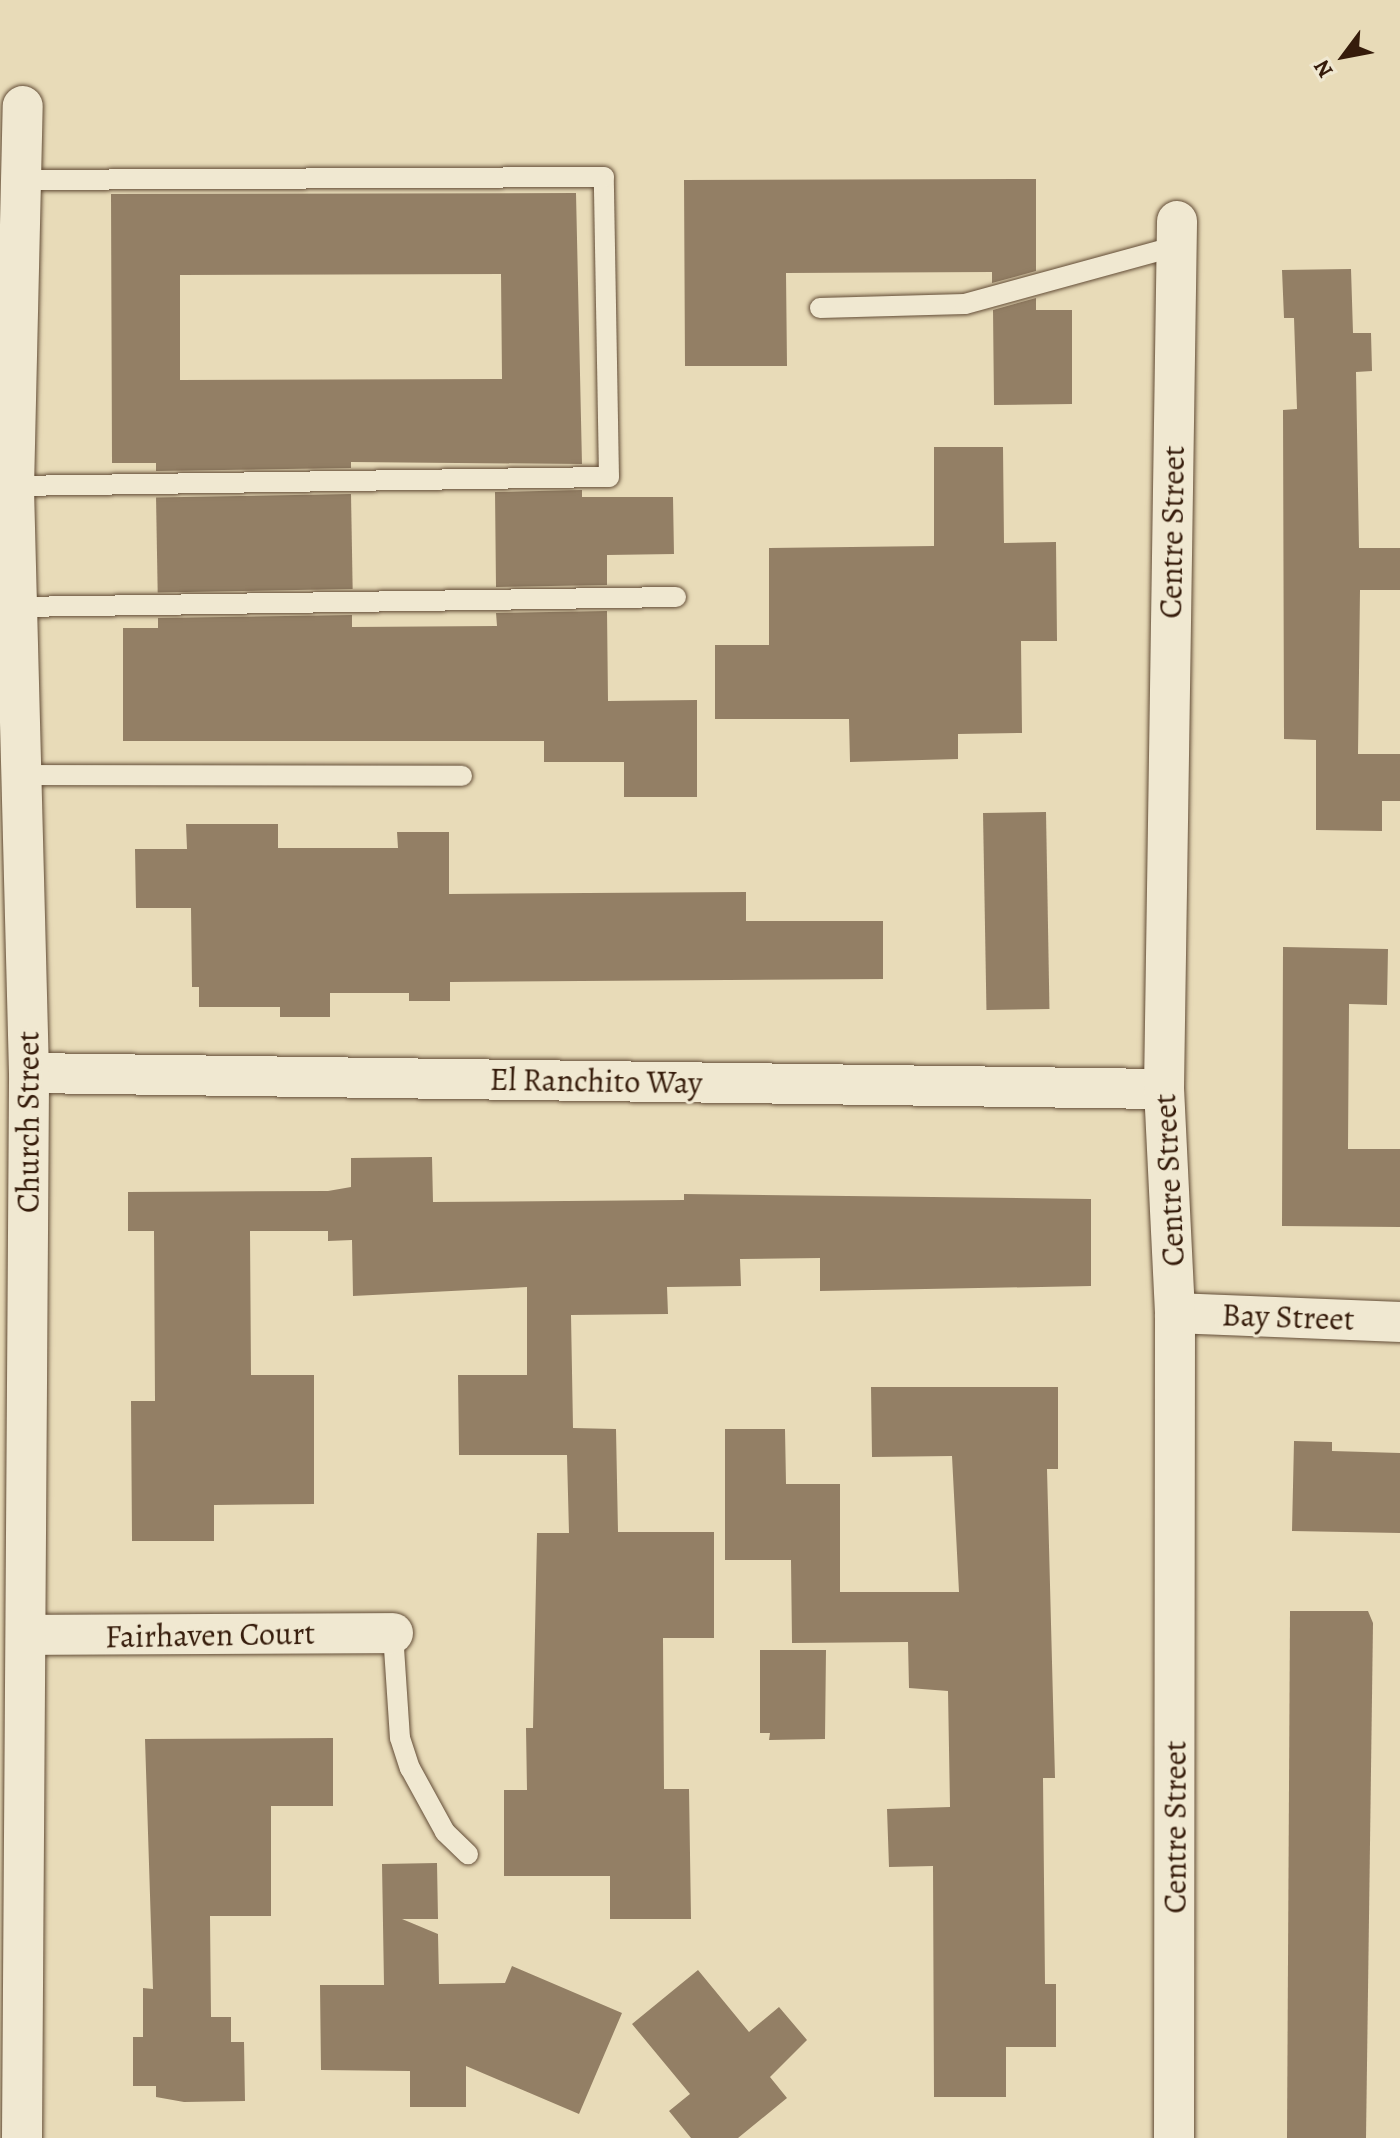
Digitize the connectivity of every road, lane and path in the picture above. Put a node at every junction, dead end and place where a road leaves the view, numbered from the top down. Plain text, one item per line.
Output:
1 (23, 106) dead end
2 (21, 180) junction
3 (1177, 234) joint
4 (820, 308) dead end
5 (14, 486) junction
6 (676, 597) dead end
7 (17, 607) junction
8 (21, 775) junction
9 (462, 776) dead end
10 (29, 1073) junction
11 (1164, 1089) junction
12 (1175, 1313) junction
13 (1400, 1322) edge
14 (393, 1633) joint
15 (28, 1635) junction
16 (468, 1854) dead end
17 (22, 2138) edge
18 (1174, 2138) edge

1 - 2 street, Church Street
2 - 5 street, Church Street
2 - 5 lane
3 - 4 lane
3 - 11 street, Centre Street
5 - 7 street, Church Street
6 - 7 lane
7 - 8 street, Church Street
8 - 9 lane
8 - 10 street, Church Street
10 - 11 street, El Ranchito Way
10 - 15 street, Church Street
11 - 12 street, Centre Street
12 - 13 street, Bay Street
12 - 18 street, Centre Street
14 - 15 street, Fairhaven Court
14 - 16 lane
15 - 17 street, Church Street

